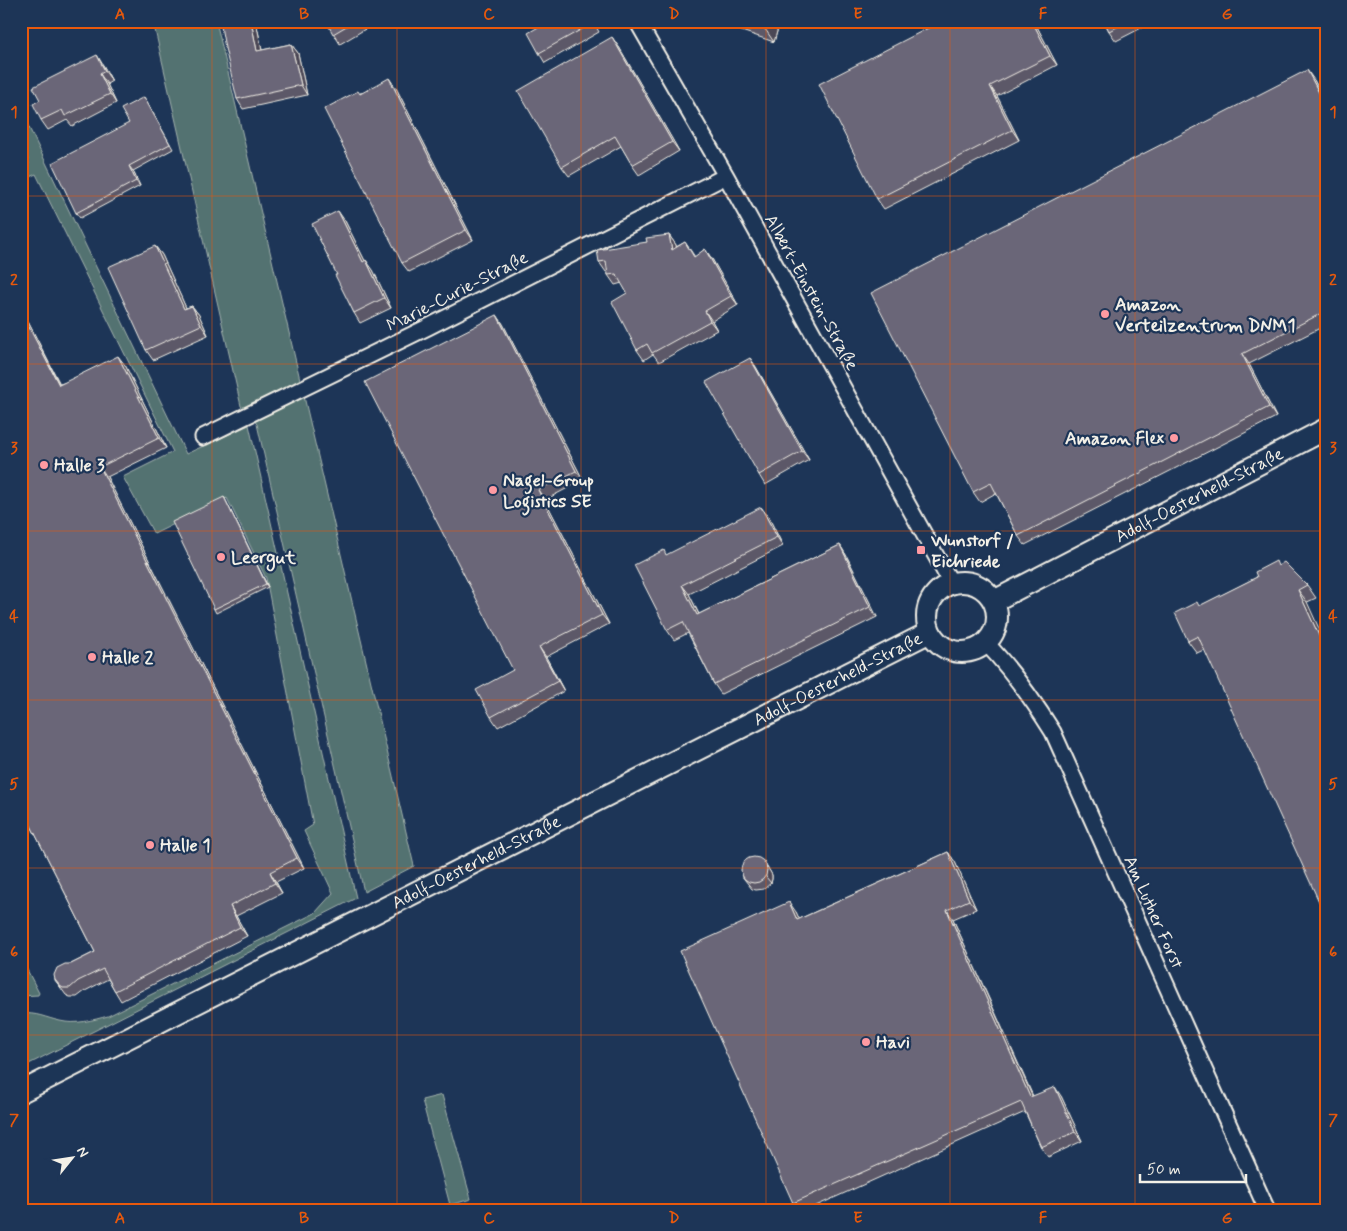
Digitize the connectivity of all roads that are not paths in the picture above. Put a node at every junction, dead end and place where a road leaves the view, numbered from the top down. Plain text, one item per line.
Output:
1 (637, 21) edge
2 (726, 176) junction
3 (1326, 429) edge
4 (204, 437) dead end
5 (951, 583) junction
6 (994, 601) junction
7 (930, 632) junction
8 (986, 643) junction
9 (21, 1092) edge
10 (1267, 1210) edge

1 - 2 street, Albert-Einstein-Straße
2 - 4 street, Marie-Curie-Straße
2 - 5 street, Albert-Einstein-Straße
3 - 6 street, Adolf-Oesterheld-Straße
5 - 6 street
5 - 7 street
6 - 8 street
7 - 8 street
7 - 9 street, Adolf-Oesterheld-Straße
8 - 10 street, Am Luther Forst

